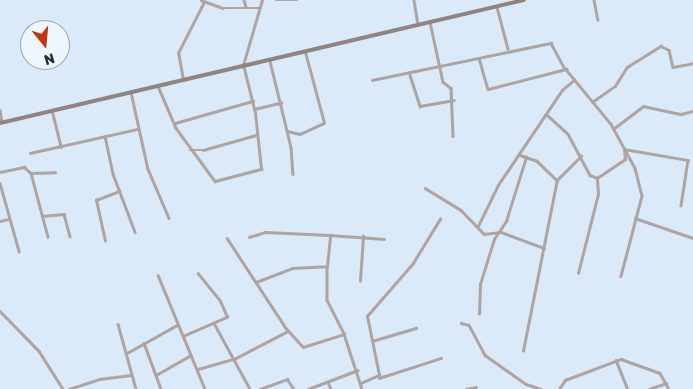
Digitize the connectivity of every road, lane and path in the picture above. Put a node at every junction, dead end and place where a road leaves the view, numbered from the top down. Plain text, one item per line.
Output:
1 (244, 0) edge
2 (262, 0) edge
3 (276, 0) edge
4 (297, 0) edge
5 (414, 0) edge
6 (524, 0) edge
7 (594, 0) edge
8 (202, 1) edge
9 (246, 7) junction
10 (497, 7) junction
11 (260, 8) junction
12 (598, 20) dead end
13 (430, 22) junction
14 (418, 25) junction
15 (508, 49) junction
16 (305, 51) junction
17 (479, 58) junction
18 (269, 59) junction
19 (693, 63) edge
20 (244, 65) junction
21 (440, 65) junction
22 (566, 69) junction
23 (410, 74) junction
24 (183, 80) junction
25 (372, 80) dead end
26 (574, 80) junction
27 (158, 86) junction
28 (131, 92) junction
29 (453, 100) junction
30 (253, 102) junction
31 (592, 102) junction
32 (281, 103) junction
33 (254, 109) junction
34 (0, 110) edge
35 (52, 110) junction
36 (693, 111) edge
37 (546, 114) junction
38 (1, 122) edge
39 (174, 123) junction
40 (136, 129) junction
41 (613, 129) junction
42 (287, 131) junction
43 (256, 135) junction
44 (104, 136) junction
45 (453, 136) dead end
46 (61, 147) junction
47 (624, 149) junction
48 (190, 150) junction
49 (30, 153) dead end
50 (520, 154) junction
51 (581, 156) junction
52 (526, 157) junction
53 (0, 172) edge
54 (55, 172) dead end
55 (31, 173) junction
56 (293, 174) dead end
57 (597, 178) junction
58 (557, 180) junction
59 (0, 183) edge
60 (425, 188) dead end
61 (119, 191) junction
62 (681, 205) dead end
63 (42, 216) junction
64 (169, 218) dead end
65 (635, 218) junction
66 (9, 219) junction
67 (440, 219) dead end
68 (0, 221) edge
69 (478, 226) junction
70 (135, 232) dead end
71 (500, 232) junction
72 (329, 235) junction
73 (70, 236) dead end
74 (363, 236) junction
75 (48, 237) dead end
76 (249, 237) dead end
77 (226, 238) dead end
78 (693, 238) edge
79 (384, 239) dead end
80 (105, 241) dead end
81 (544, 248) junction
82 (19, 251) dead end
83 (327, 266) junction
84 (578, 273) dead end
85 (198, 274) dead end
86 (158, 275) dead end
87 (621, 276) dead end
88 (360, 281) dead end
89 (256, 282) junction
90 (0, 312) edge
91 (479, 314) dead end
92 (461, 323) dead end
93 (118, 324) dead end
94 (215, 324) junction
95 (177, 325) junction
96 (416, 328) dead end
97 (288, 331) junction
98 (344, 334) junction
99 (183, 336) junction
100 (372, 341) junction
101 (144, 344) junction
102 (523, 350) dead end
103 (126, 353) junction
104 (191, 355) junction
105 (442, 358) dead end
106 (234, 359) junction
107 (616, 360) junction
108 (198, 369) junction
109 (358, 370) junction
110 (132, 375) junction
111 (156, 375) junction
112 (379, 378) junction
113 (328, 382) junction
114 (361, 382) junction
115 (666, 382) junction
116 (476, 387) dead end
117 (63, 389) edge
118 (69, 389) edge
119 (136, 389) edge
120 (161, 389) edge
121 (205, 389) edge
122 (249, 389) edge
123 (260, 389) edge
124 (294, 389) edge
125 (308, 389) edge
126 (331, 389) edge
127 (362, 389) edge
128 (466, 389) edge
129 (541, 389) edge
130 (559, 389) edge
131 (628, 389) edge
132 (649, 389) edge
133 (669, 389) edge

1 - 9 street
2 - 11 street
3 - 4 street
5 - 14 street
6 - 10 main road
7 - 12 street
8 - 9 street
8 - 24 street
9 - 11 street
10 - 13 main road
10 - 15 street
11 - 20 street
13 - 14 main road
13 - 21 street
14 - 16 main road
15 - 17 street
15 - 22 street
16 - 18 main road
16 - 42 street
17 - 21 street
17 - 22 street
18 - 20 main road
18 - 32 street
19 - 31 street
20 - 24 main road
20 - 30 street
21 - 23 street
21 - 29 street
22 - 26 street
23 - 25 street
23 - 29 street
24 - 27 main road
26 - 31 street
26 - 37 street
27 - 28 main road
27 - 39 street
28 - 35 main road
28 - 40 street
29 - 45 street
30 - 33 street
30 - 39 street
31 - 41 street
32 - 33 street
32 - 42 street
33 - 43 street
34 - 38 street
35 - 38 main road
35 - 46 street
36 - 41 street
37 - 50 street
37 - 51 street
39 - 48 street
40 - 44 street
40 - 64 street
41 - 47 street
42 - 56 street
43 - 48 street
43 - 48 street
44 - 46 street
44 - 61 street
46 - 49 street
47 - 57 street
47 - 62 street
47 - 65 street
50 - 52 street
50 - 69 street
51 - 57 street
51 - 58 street
52 - 58 street
52 - 71 street
53 - 55 street
54 - 55 street
55 - 63 street
57 - 84 street
58 - 81 street
59 - 66 street
60 - 69 street
61 - 70 street
61 - 80 street
63 - 73 street
63 - 75 street
65 - 78 street
65 - 87 street
66 - 68 street
66 - 82 street
67 - 100 street
69 - 71 street
71 - 81 street
71 - 91 street
72 - 74 street
72 - 76 street
72 - 83 street
74 - 79 street
74 - 88 street
77 - 89 street
81 - 102 street
83 - 89 street
83 - 98 street
85 - 94 street
86 - 95 street
89 - 97 street
90 - 117 street
92 - 129 street
93 - 103 street
94 - 99 street
94 - 106 street
95 - 99 street
95 - 101 street
96 - 100 street
97 - 98 street
97 - 106 street
98 - 109 street
99 - 104 street
100 - 112 street
101 - 103 street
101 - 111 street
103 - 110 street
104 - 108 street
104 - 111 street
105 - 112 street
106 - 108 street
106 - 122 street
107 - 115 street
107 - 130 street
107 - 131 street
108 - 121 street
109 - 113 street
109 - 114 street
110 - 118 street
110 - 119 street
111 - 120 street
112 - 114 street
113 - 125 street
113 - 126 street
114 - 127 street
115 - 132 street
115 - 133 street
116 - 128 street
123 - 124 street

